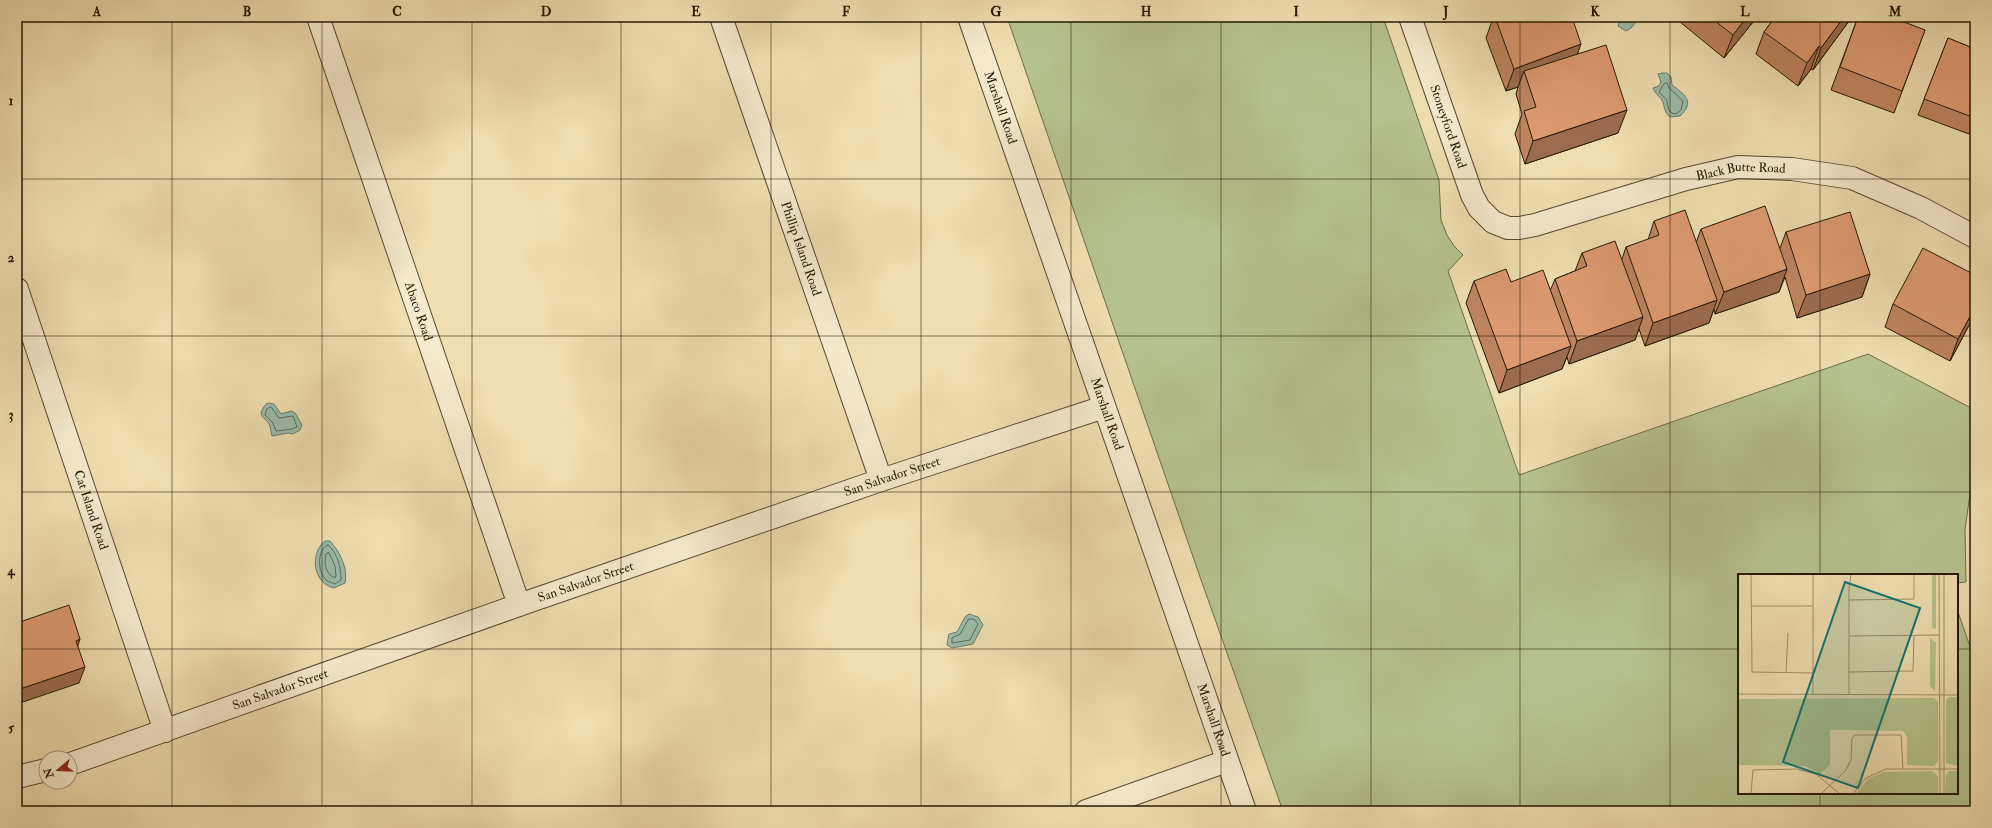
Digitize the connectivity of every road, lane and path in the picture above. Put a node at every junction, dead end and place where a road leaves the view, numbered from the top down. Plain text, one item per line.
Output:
1 (318, 17) edge
2 (721, 17) edge
3 (969, 17) edge
4 (1410, 17) edge
5 (1500, 226) joint
6 (1975, 238) edge
7 (17, 289) edge
8 (1104, 407) junction
9 (881, 480) junction
10 (519, 605) junction
11 (165, 731) junction
12 (78, 761) edge
13 (1227, 761) junction
14 (38, 772) edge
15 (17, 776) edge
16 (1086, 811) edge
17 (1244, 811) edge

1 - 10 street, Abaco Road
2 - 9 street, Phillip Island Road
3 - 8 street, Marshall Road
4 - 5 street, Stoneyford Road
5 - 6 street, Black Butte Road
7 - 11 street, Cat Island Road
8 - 9 street, San Salvador Street
8 - 13 street, Marshall Road
9 - 10 street, San Salvador Street
10 - 11 street, San Salvador Street
11 - 12 street, San Salvador Street
13 - 16 street
13 - 17 street, Marshall Road
14 - 15 street

